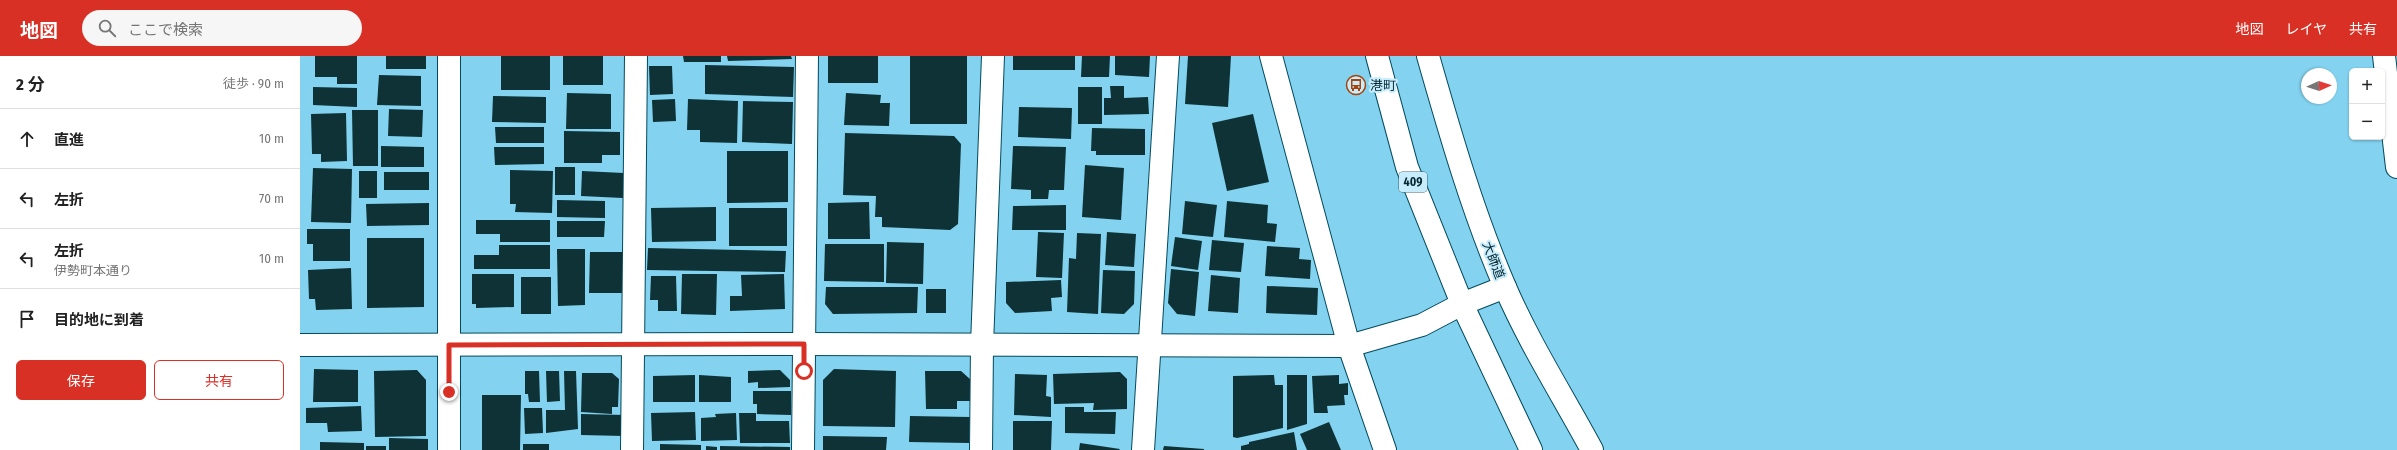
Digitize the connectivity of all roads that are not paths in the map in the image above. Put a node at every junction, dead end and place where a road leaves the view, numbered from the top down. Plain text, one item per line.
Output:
1 (449, 56) edge
2 (636, 56) edge
3 (807, 56) edge
4 (993, 56) edge
5 (1168, 56) edge
6 (1272, 56) edge
7 (1377, 56) edge
8 (1428, 56) edge
9 (2384, 56) edge
10 (2397, 167) edge
11 (1505, 287) junction
12 (1462, 304) junction
13 (633, 344) junction
14 (804, 344) junction
15 (449, 345) junction
16 (982, 345) junction
17 (300, 346) edge
18 (1150, 346) junction
19 (1349, 346) junction
20 (449, 450) edge
21 (632, 450) edge
22 (803, 450) edge
23 (981, 450) edge
24 (1142, 450) edge
25 (1385, 450) edge
26 (1531, 450) edge
27 (1592, 450) edge

1 - 15 main road
2 - 13 main road
3 - 14 main road
4 - 16 main road
5 - 18 main road
6 - 19 main road
7 - 12 main road, 409
8 - 11 main road, 大師道
9 - 10 main road
11 - 12 main road
11 - 27 main road, 大師道
12 - 19 main road
12 - 26 main road, 409
13 - 14 main road
13 - 15 main road
13 - 21 main road
14 - 16 main road
14 - 22 main road
15 - 17 main road
15 - 20 main road
16 - 18 main road
16 - 23 main road
18 - 19 main road
18 - 24 main road
19 - 25 main road

